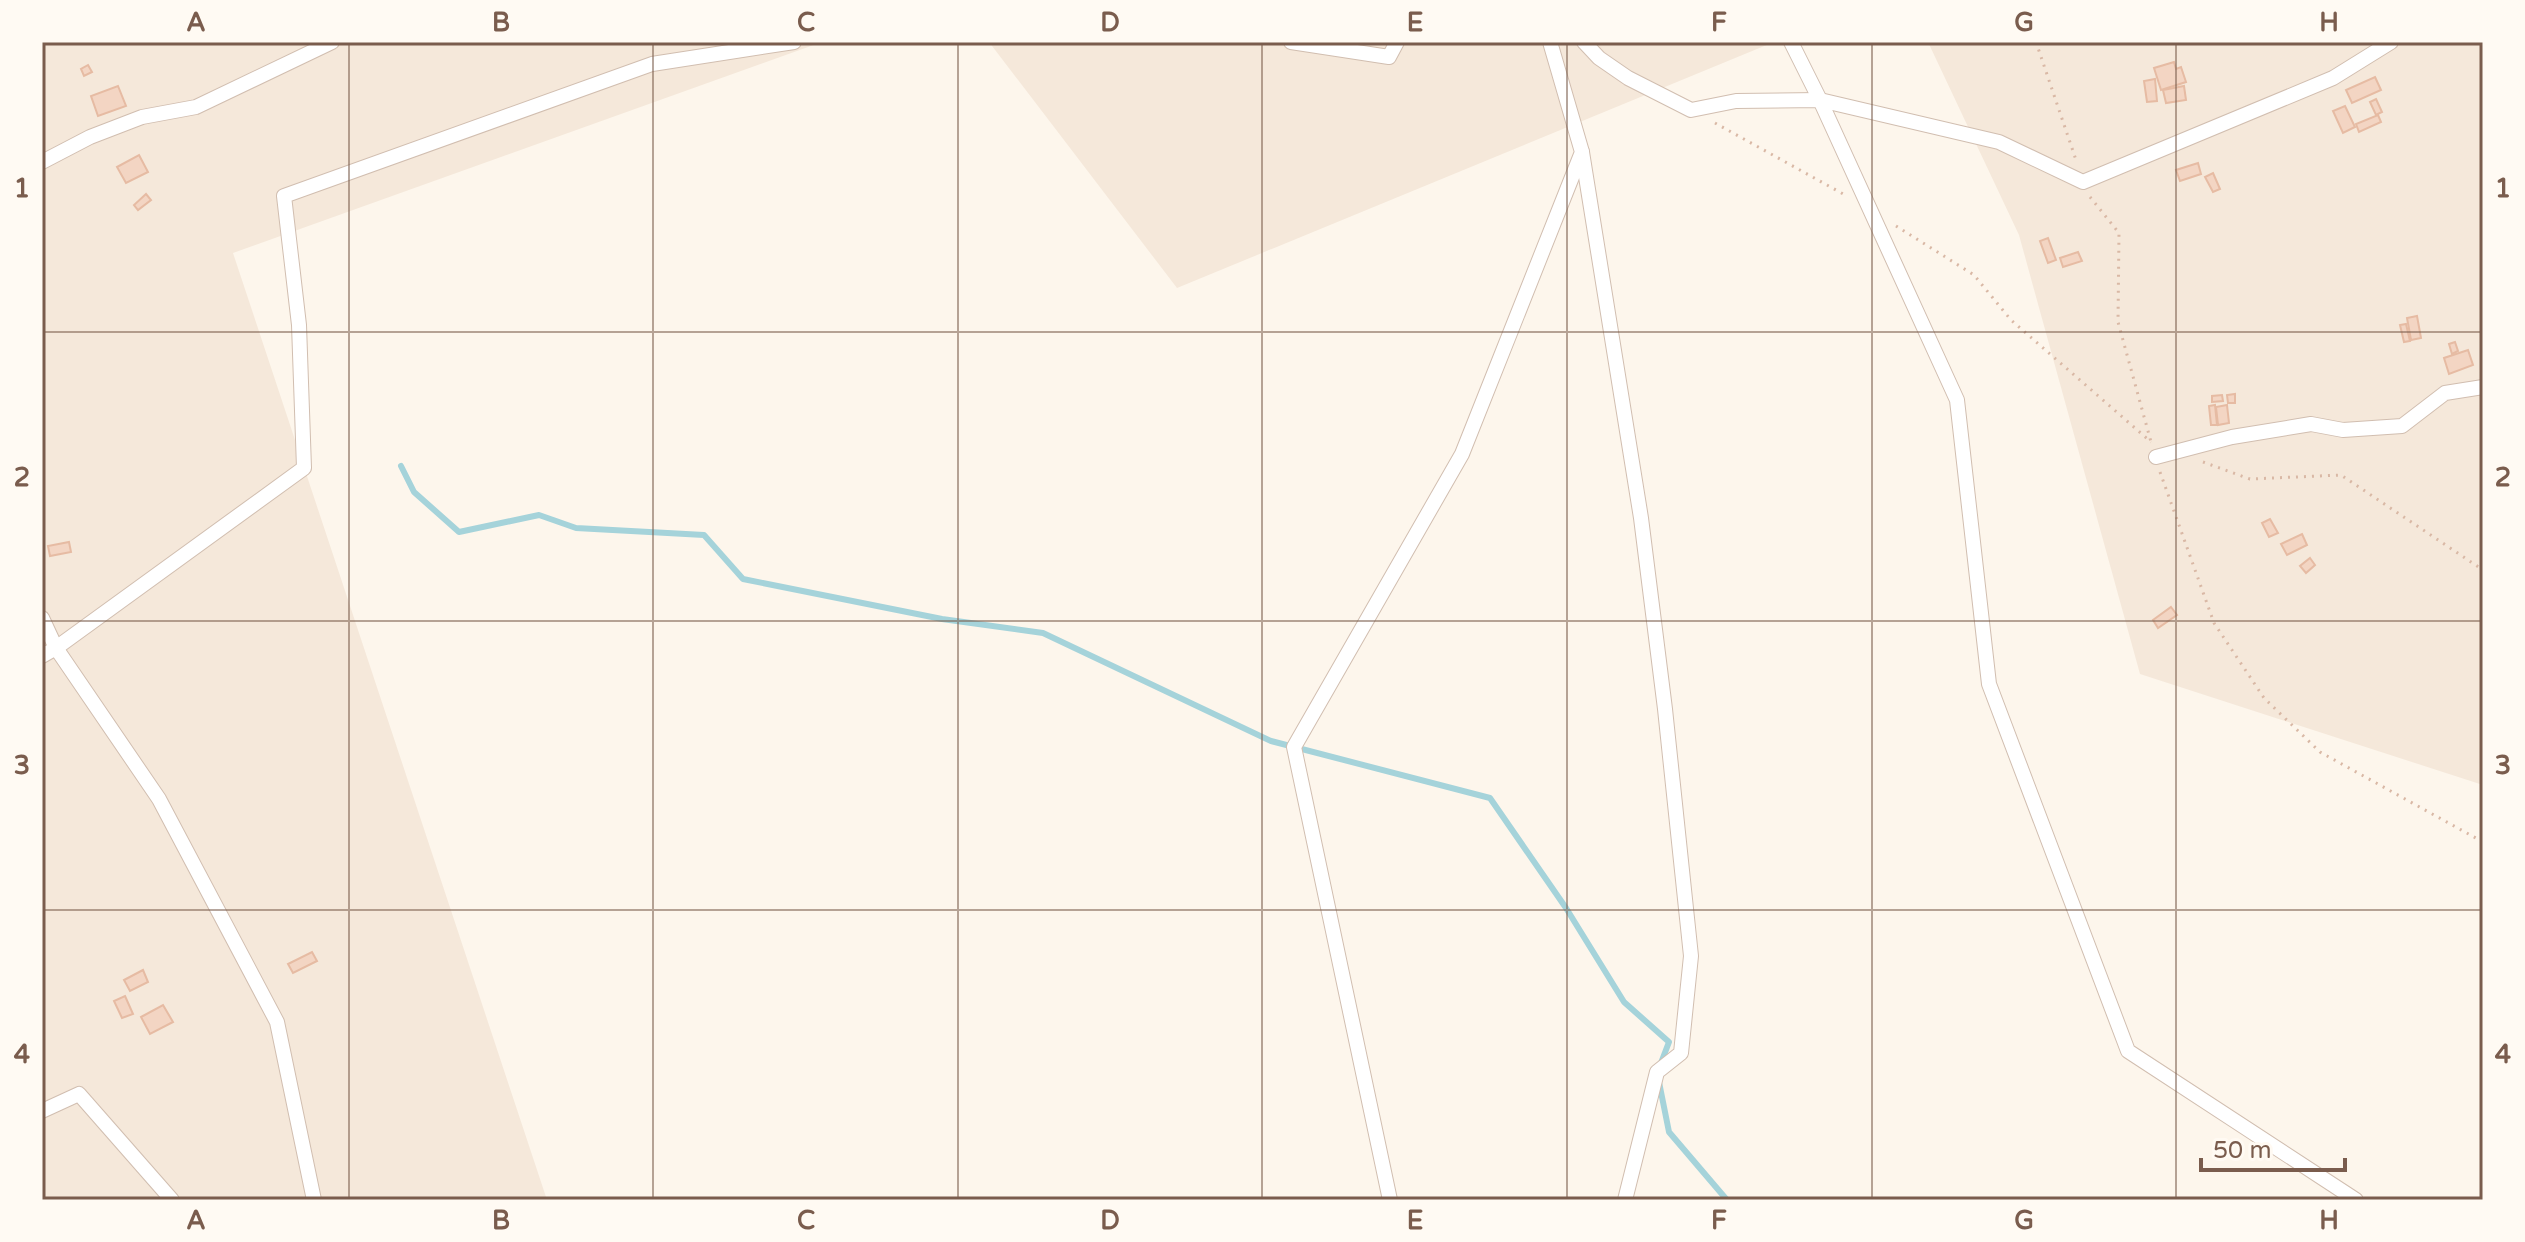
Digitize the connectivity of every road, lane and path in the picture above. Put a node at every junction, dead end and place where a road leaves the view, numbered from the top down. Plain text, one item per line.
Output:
1 (332, 42) edge
2 (794, 42) edge
3 (1291, 42) edge
4 (1397, 42) edge
5 (1550, 42) edge
6 (1584, 42) edge
7 (1791, 42) edge
8 (2036, 42) edge
9 (2391, 42) edge
10 (1820, 100) junction
11 (1691, 110) junction
12 (1582, 152) junction
13 (42, 162) edge
14 (2083, 182) junction
15 (1870, 209) junction
16 (1896, 226) dead end
17 (2483, 387) edge
18 (2151, 441) junction
19 (2175, 452) junction
20 (2156, 457) junction
21 (2483, 570) edge
22 (42, 618) edge
23 (56, 648) junction
24 (42, 656) edge
25 (2483, 842) edge
26 (42, 1111) edge
27 (172, 1200) edge
28 (314, 1200) edge
29 (1390, 1200) edge
30 (1625, 1200) edge
31 (2356, 1200) edge

1 - 13 street
2 - 23 street
3 - 4 street
5 - 12 street
6 - 11 street
7 - 10 street
8 - 14 path
9 - 14 street
10 - 11 street
10 - 14 street
10 - 15 street
11 - 15 path
12 - 29 street
12 - 30 street
14 - 18 path
15 - 31 street
16 - 18 path
17 - 19 street
18 - 20 path
19 - 20 street
19 - 21 path
20 - 25 path
22 - 23 street
23 - 24 street
23 - 28 street
26 - 27 street

